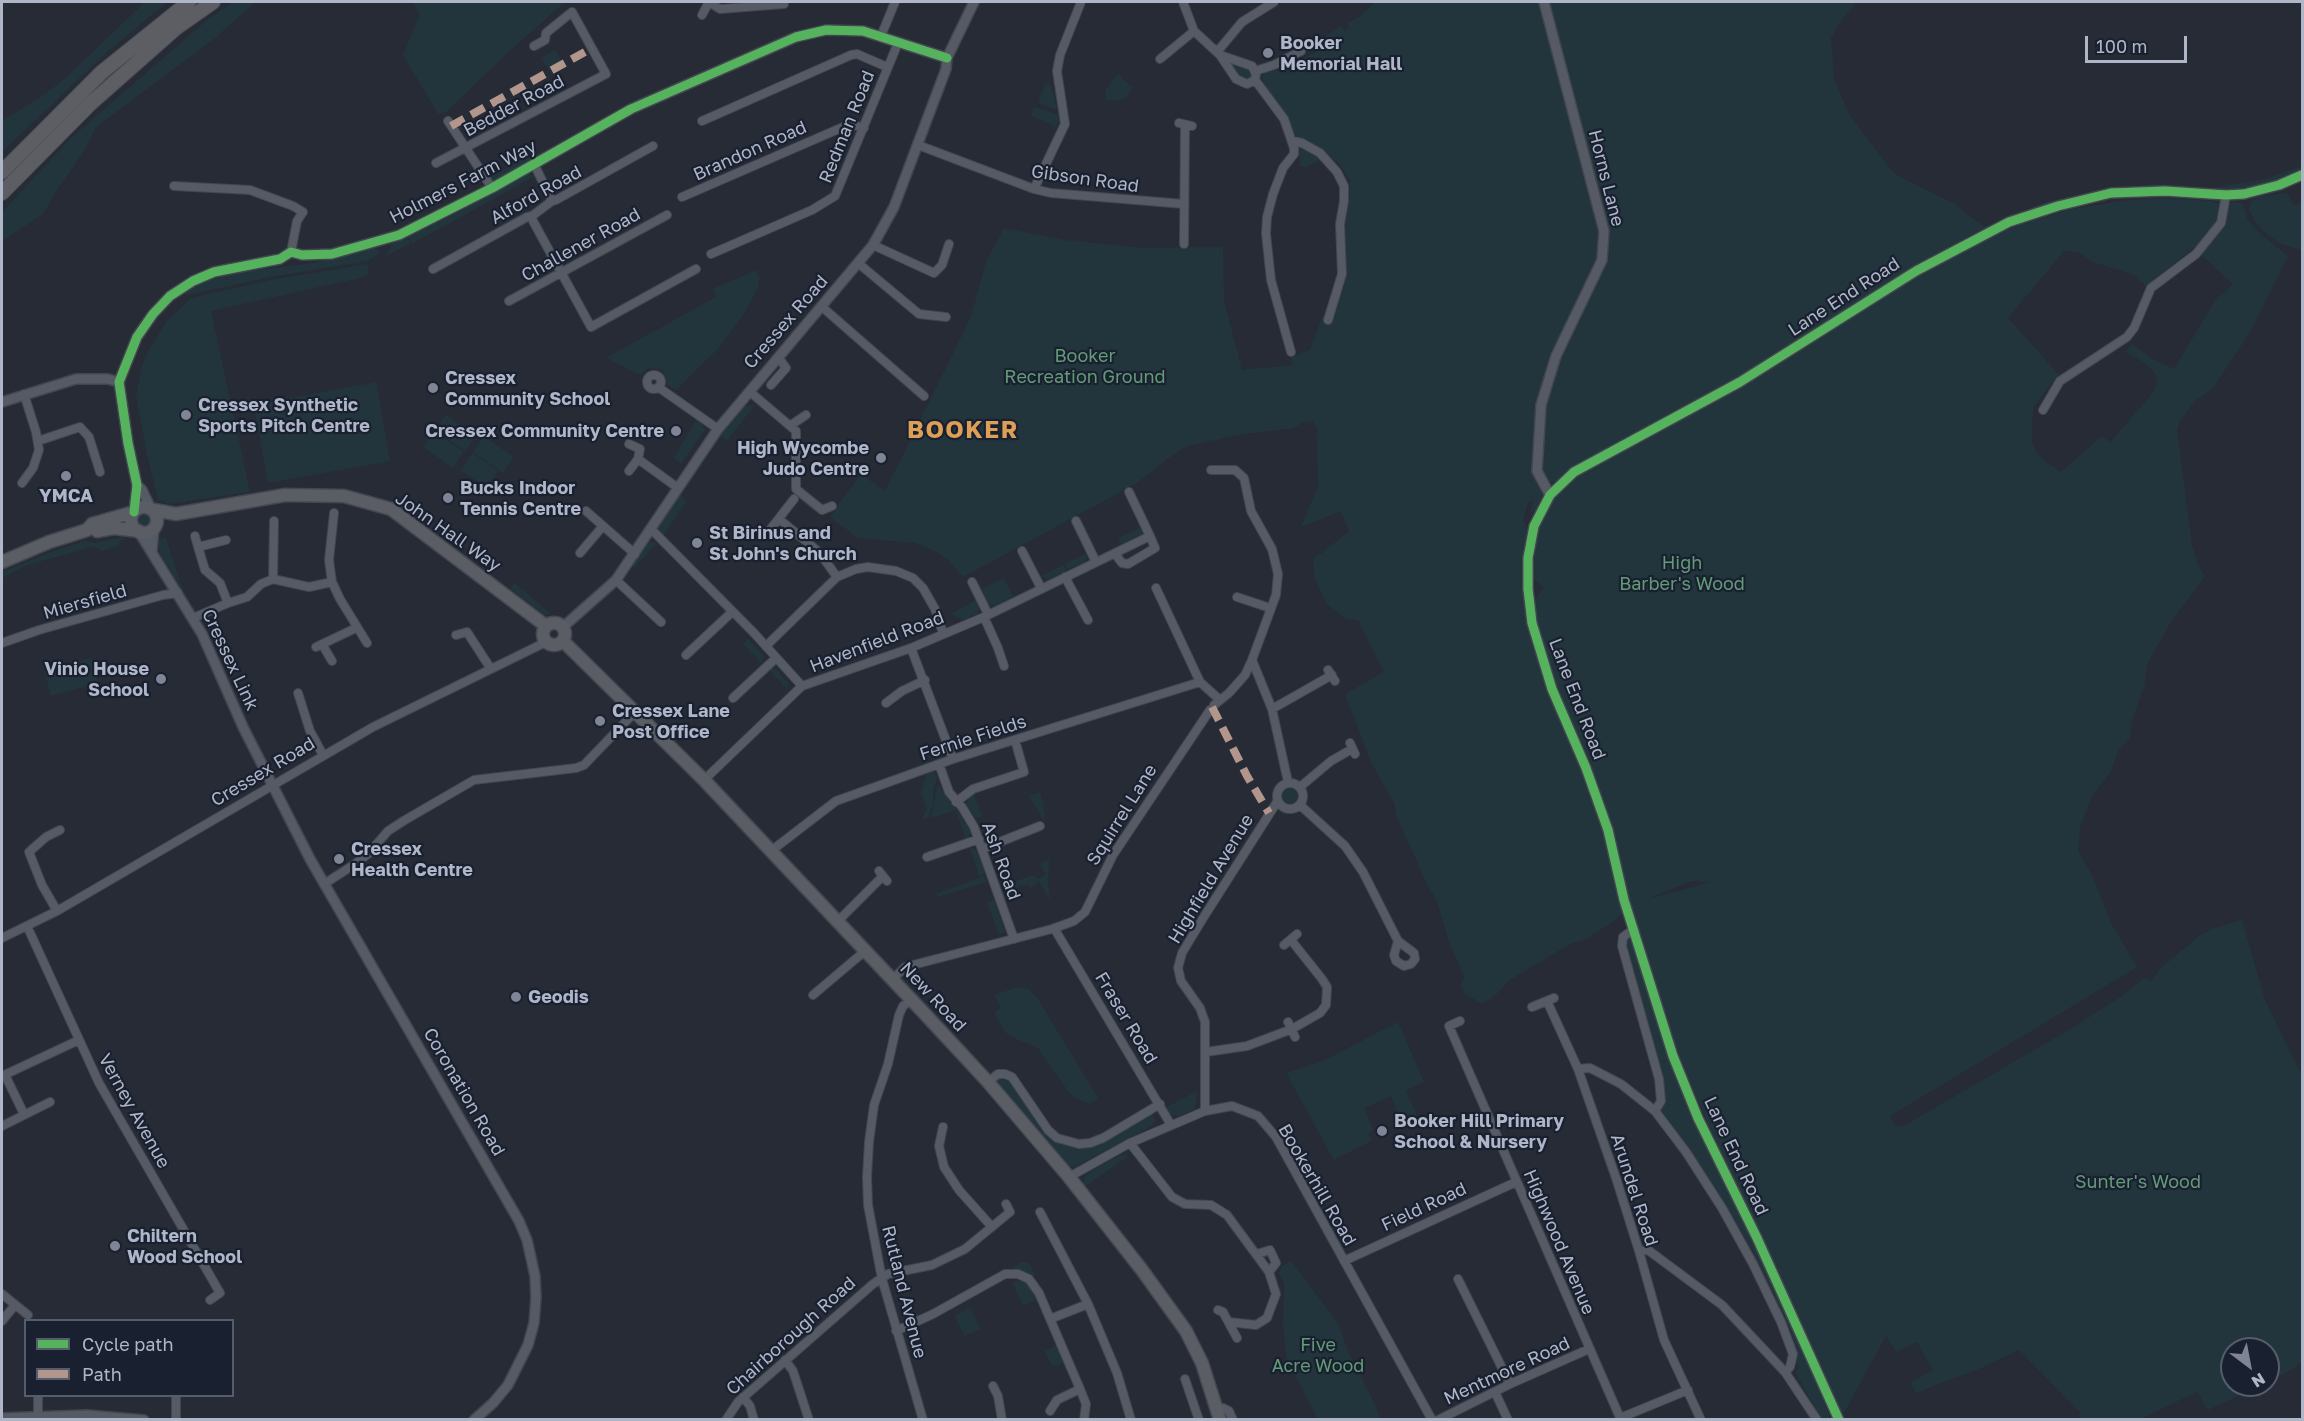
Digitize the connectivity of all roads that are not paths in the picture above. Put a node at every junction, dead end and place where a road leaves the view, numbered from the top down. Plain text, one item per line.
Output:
1 (189, 2) edge
2 (213, 2) edge
3 (895, 2) edge
4 (974, 2) edge
5 (1081, 2) edge
6 (1183, 2) edge
7 (1274, 2) edge
8 (1544, 2) edge
9 (784, 4) dead end
10 (702, 15) dead end
11 (1194, 31) junction
12 (881, 36) junction
13 (898, 42) junction
14 (534, 46) dead end
15 (1301, 51) dead end
16 (1219, 53) junction
17 (947, 58) junction
18 (1160, 59) dead end
19 (887, 67) junction
20 (1255, 71) junction
21 (1254, 80) junction
22 (448, 121) dead end
23 (702, 121) dead end
24 (1186, 124) dead end
25 (864, 128) junction
26 (1293, 141) junction
27 (918, 145) junction
28 (653, 147) dead end
29 (465, 148) junction
30 (436, 163) dead end
31 (534, 165) junction
32 (2, 171) edge
33 (2302, 175) edge
34 (174, 186) dead end
35 (492, 188) junction
36 (1034, 189) junction
37 (2, 193) edge
38 (2226, 195) junction
39 (682, 197) dead end
40 (552, 201) junction
41 (1184, 204) junction
42 (667, 215) dead end
43 (532, 216) junction
44 (949, 244) dead end
45 (1184, 244) dead end
46 (873, 245) junction
47 (291, 252) junction
48 (711, 254) dead end
49 (858, 263) junction
50 (434, 269) dead end
51 (696, 269) dead end
52 (561, 273) junction
53 (509, 301) dead end
54 (821, 306) junction
55 (946, 317) dead end
56 (1328, 320) dead end
57 (1291, 352) dead end
58 (778, 357) junction
59 (119, 382) junction
60 (771, 386) dead end
61 (658, 387) dead end
62 (749, 391) junction
63 (24, 394) junction
64 (924, 396) dead end
65 (2, 402) edge
66 (2043, 410) dead end
67 (806, 415) dead end
68 (791, 425) junction
69 (718, 429) junction
70 (38, 441) junction
71 (629, 444) dead end
72 (638, 459) junction
73 (1210, 470) dead end
74 (629, 471) dead end
75 (100, 472) dead end
76 (22, 483) dead end
77 (137, 485) junction
78 (678, 488) junction
79 (1129, 492) dead end
80 (1550, 495) junction
81 (794, 499) dead end
82 (832, 506) dead end
83 (152, 509) junction
84 (586, 511) dead end
85 (134, 512) junction
86 (334, 513) dead end
87 (176, 514) junction
88 (778, 519) junction
89 (274, 521) dead end
90 (1077, 521) dead end
91 (603, 526) junction
92 (154, 528) junction
93 (87, 530) junction
94 (652, 530) junction
95 (769, 531) dead end
96 (139, 532) junction
97 (195, 536) dead end
98 (1150, 536) junction
99 (226, 540) dead end
100 (198, 547) junction
101 (152, 550) junction
102 (1022, 550) dead end
103 (580, 553) dead end
104 (635, 554) junction
105 (1115, 554) junction
106 (2, 562) edge
107 (1096, 562) junction
108 (1065, 577) junction
109 (837, 578) junction
110 (273, 579) junction
111 (616, 580) junction
112 (332, 582) junction
113 (972, 582) dead end
114 (1041, 588) junction
115 (1156, 588) dead end
116 (178, 593) junction
117 (1237, 597) dead end
118 (228, 603) junction
119 (1270, 608) junction
120 (732, 612) junction
121 (986, 616) junction
122 (193, 618) junction
123 (1088, 620) dead end
124 (661, 622) dead end
125 (546, 626) junction
126 (563, 627) junction
127 (356, 628) junction
128 (944, 633) junction
129 (456, 635) dead end
130 (563, 641) junction
131 (546, 642) junction
132 (2, 643) edge
133 (367, 644) dead end
134 (766, 646) junction
135 (911, 648) junction
136 (686, 655) dead end
137 (776, 658) junction
138 (1252, 660) junction
139 (332, 661) dead end
140 (1004, 666) dead end
141 (491, 669) junction
142 (1332, 675) dead end
143 (925, 680) junction
144 (1200, 682) junction
145 (802, 686) junction
146 (298, 693) dead end
147 (733, 698) dead end
148 (886, 703) dead end
149 (1215, 705) junction
150 (1272, 709) junction
151 (635, 712) junction
152 (1015, 740) junction
153 (1353, 749) dead end
154 (323, 755) junction
155 (953, 759) junction
156 (939, 764) junction
157 (704, 780) junction
158 (1288, 782) junction
159 (273, 786) junction
160 (1300, 787) junction
161 (956, 802) junction
162 (1277, 802) junction
163 (1300, 805) junction
164 (1040, 826) dead end
165 (60, 830) dead end
166 (978, 839) junction
167 (982, 849) junction
168 (771, 851) junction
169 (927, 857) dead end
170 (883, 876) dead end
171 (324, 884) junction
172 (57, 911) junction
173 (837, 922) junction
174 (27, 927) junction
175 (1054, 928) junction
176 (1634, 929) junction
177 (1297, 934) dead end
178 (2, 938) edge
179 (1014, 939) junction
180 (1398, 941) dead end
181 (865, 951) junction
182 (892, 980) junction
183 (813, 995) dead end
184 (912, 1000) junction
185 (1532, 1008) dead end
186 (1460, 1021) dead end
187 (80, 1040) junction
188 (1206, 1052) junction
189 (1578, 1069) junction
190 (3, 1076) edge
191 (988, 1082) junction
192 (50, 1102) dead end
193 (1160, 1104) junction
194 (1205, 1111) junction
195 (1655, 1111) junction
196 (24, 1114) junction
197 (1171, 1125) junction
198 (2, 1126) edge
199 (943, 1127) dead end
200 (1130, 1143) junction
201 (1069, 1177) junction
202 (1516, 1182) junction
203 (1006, 1204) dead end
204 (1040, 1212) dead end
205 (992, 1227) junction
206 (1640, 1251) junction
207 (1257, 1254) junction
208 (1344, 1261) junction
209 (1269, 1272) junction
210 (882, 1279) junction
211 (1458, 1279) dead end
212 (2, 1294) edge
213 (210, 1300) dead end
214 (1088, 1304) junction
215 (15, 1305) junction
216 (1218, 1310) dead end
217 (28, 1315) dead end
218 (1050, 1319) junction
219 (2, 1321) edge
220 (1229, 1322) junction
221 (896, 1331) junction
222 (1237, 1338) dead end
223 (1589, 1349) junction
224 (785, 1360) junction
225 (1785, 1372) junction
226 (1185, 1379) dead end
227 (1510, 1384) junction
228 (993, 1386) dead end
229 (1080, 1389) junction
230 (1688, 1389) junction
231 (1495, 1392) junction
232 (38, 1397) edge
233 (176, 1397) edge
234 (743, 1397) junction
235 (1050, 1411) dead end
236 (1218, 1415) edge
237 (38, 1417) junction
238 (2, 1418) edge
239 (144, 1419) edge
240 (176, 1419) edge
241 (474, 1419) edge
242 (726, 1419) edge
243 (754, 1419) edge
244 (809, 1419) edge
245 (922, 1419) edge
246 (1002, 1419) edge
247 (1084, 1419) edge
248 (1131, 1419) edge
249 (1199, 1419) edge
250 (1233, 1419) edge
251 (1432, 1419) edge
252 (1438, 1419) edge
253 (1508, 1419) edge
254 (1620, 1419) edge
255 (1701, 1419) edge
256 (1817, 1419) edge
257 (1839, 1419) edge

1 - 32 highway
2 - 37 highway
3 - 12 street
4 - 17 street, Cressex Road
5 - 36 street
6 - 11 street
7 - 16 street
8 - 80 street, Horns Lane
9 - 10 street
11 - 16 street
11 - 18 street
12 - 13 street, Holmers Farm Way
12 - 31 street, Holmers Farm Way
13 - 17 street, Holmers Farm Way
13 - 19 street, Redman Road
14 - 29 street, Bedder Road
15 - 20 street
16 - 20 street
16 - 21 street
17 - 27 street, Cressex Road
19 - 23 street
19 - 25 street, Redman Road
20 - 21 street
21 - 26 street
22 - 29 street
24 - 41 street
25 - 39 street, Brandon Road
25 - 48 street, Redman Road
26 - 56 street
26 - 57 street
27 - 36 street, Gibson Road
27 - 46 street, Cressex Road
28 - 40 street, Alford Road
29 - 30 street, Bedder Road
29 - 35 street
31 - 35 street, Holmers Farm Way
31 - 40 street
33 - 38 street, Lane End Road
34 - 47 street
35 - 47 street, Holmers Farm Way
36 - 41 street, Gibson Road
38 - 66 street
38 - 80 street, Lane End Road
40 - 43 street, Alford Road
41 - 45 street
42 - 52 street, Challener Road
43 - 50 street, Alford Road
43 - 52 street
44 - 46 street
46 - 49 street, Cressex Road
47 - 59 street, Holmers Farm Way
49 - 54 street, Cressex Road
49 - 55 street
51 - 52 street
52 - 53 street, Challener Road
54 - 58 street, Cressex Road
54 - 64 street
58 - 60 street
58 - 62 street, Cressex Road
59 - 63 street
59 - 77 street
61 - 69 street
62 - 68 street
62 - 69 street, Cressex Road
63 - 65 street
63 - 70 street
67 - 68 street
68 - 82 street
69 - 78 street, Cressex Road
70 - 75 street
70 - 76 street
71 - 72 street
72 - 74 street
72 - 78 street
73 - 119 street, Squirrel Lane
77 - 83 street
77 - 85 street
78 - 94 street, Cressex Road
79 - 98 street
80 - 176 street, Lane End Road
81 - 88 street
83 - 85 highway
83 - 87 highway, John Hall Way
83 - 92 highway
84 - 91 street
85 - 93 highway
85 - 96 highway
86 - 112 street
87 - 92 highway, John Hall Way
87 - 125 highway, John Hall Way
88 - 95 street
88 - 109 street
89 - 110 street
90 - 107 street
91 - 103 street
91 - 104 street
92 - 96 highway
92 - 101 street
93 - 96 highway
93 - 106 highway
94 - 104 street, Cressex Road
94 - 120 street
96 - 101 street, Cressex Link
97 - 100 street
98 - 105 street, Havenfield Road
98 - 105 street
99 - 100 street
100 - 118 street
101 - 116 street, Cressex Link
102 - 114 street
104 - 111 street, Cressex Road
105 - 107 street, Havenfield Road
107 - 108 street, Havenfield Road
108 - 114 street, Havenfield Road
108 - 123 street
109 - 128 street
109 - 134 street
110 - 112 street
110 - 118 street
111 - 124 street
111 - 126 street, Cressex Road
112 - 127 street
113 - 121 street
114 - 121 street, Havenfield Road
115 - 144 street
116 - 122 street, Cressex Link
116 - 132 street, Miersfield
117 - 119 street
118 - 122 street
119 - 138 street, Squirrel Lane
120 - 134 street
120 - 136 street
121 - 128 street, Havenfield Road
121 - 140 street
122 - 159 street, Cressex Link
125 - 126 highway
125 - 131 highway
126 - 130 highway
127 - 133 street
127 - 139 street
128 - 135 street, Havenfield Road
129 - 141 street
130 - 131 highway
130 - 151 highway, New Road
131 - 141 street, Cressex Road
134 - 137 street
135 - 143 street
135 - 145 street, Havenfield Road
137 - 145 street
137 - 147 street
138 - 149 street, Squirrel Lane
138 - 150 street
141 - 154 street, Cressex Road
142 - 150 street
143 - 148 street
143 - 155 street
144 - 149 street
144 - 152 street, Fernie Fields
145 - 157 street, Havenfield Road
146 - 154 street
149 - 175 street, Squirrel Lane
150 - 158 street
151 - 157 highway, New Road
151 - 171 street
152 - 155 street, Fernie Fields
152 - 161 street
153 - 160 street
154 - 159 street, Cressex Road
155 - 156 street, Fernie Fields
156 - 161 street, Ash Road
156 - 168 street, Fernie Fields
157 - 168 highway, New Road
158 - 160 street
158 - 162 street
159 - 171 street, Coronation Road
159 - 172 street, Cressex Road
160 - 163 street
161 - 166 street, Ash Road
162 - 163 street
162 - 188 street, Highfield Avenue
163 - 180 street
164 - 167 street
165 - 172 street
166 - 167 street, Ash Road
166 - 169 street
167 - 179 street, Ash Road
168 - 173 highway, New Road
170 - 173 street
171 - 241 street, Coronation Road
172 - 174 street, Cressex Road
173 - 181 highway, New Road
174 - 178 street, Cressex Road
174 - 187 street, Verney Avenue
175 - 179 street, Squirrel Lane
175 - 193 street, Fraser Road
176 - 195 street
176 - 257 street, Lane End Road
177 - 188 street
179 - 182 street, Squirrel Lane
181 - 182 highway, New Road
181 - 183 street
182 - 184 highway, New Road
184 - 191 highway, New Road
184 - 210 street, Rutland Avenue
185 - 189 street, Arundel Road
186 - 202 street, Highwood Avenue
187 - 190 street
187 - 213 street, Verney Avenue
188 - 194 street, Highfield Avenue
189 - 195 street
189 - 206 street, Arundel Road
190 - 196 street
191 - 193 street
191 - 201 highway, New Road
192 - 196 street
193 - 197 street, Fraser Road
194 - 197 street, Bookerhill Road
194 - 208 street, Bookerhill Road
195 - 225 street
196 - 198 street
197 - 200 street, Bookerhill Road
199 - 205 street
200 - 201 street, Bookerhill Road
200 - 207 street
201 - 236 highway, New Road
202 - 208 street, Field Road
202 - 223 street, Highwood Avenue
203 - 205 street, Chairborough Road
204 - 214 street
205 - 210 street, Chairborough Road
206 - 225 street
206 - 230 street, Arundel Road
207 - 209 street
207 - 209 street
208 - 251 street, Bookerhill Road
209 - 220 street
210 - 221 street, Rutland Avenue
210 - 224 street, Chairborough Road
211 - 227 street
212 - 215 street
214 - 218 street
214 - 248 street
215 - 217 street
215 - 219 street
216 - 220 street
218 - 221 street
218 - 229 street
220 - 222 street
221 - 245 street, Rutland Avenue
223 - 227 street, Mentmore Road
223 - 254 street, Highwood Avenue
224 - 234 street, Chairborough Road
224 - 244 street
225 - 256 street
226 - 249 street
227 - 231 street, Mentmore Road
228 - 246 street
229 - 235 street
229 - 247 street
230 - 254 street
230 - 255 street, Arundel Road
231 - 252 street, Mentmore Road
231 - 253 street
232 - 237 street
233 - 240 street
234 - 242 street, Chairborough Road
234 - 243 street
236 - 250 street
237 - 238 street
237 - 239 street

